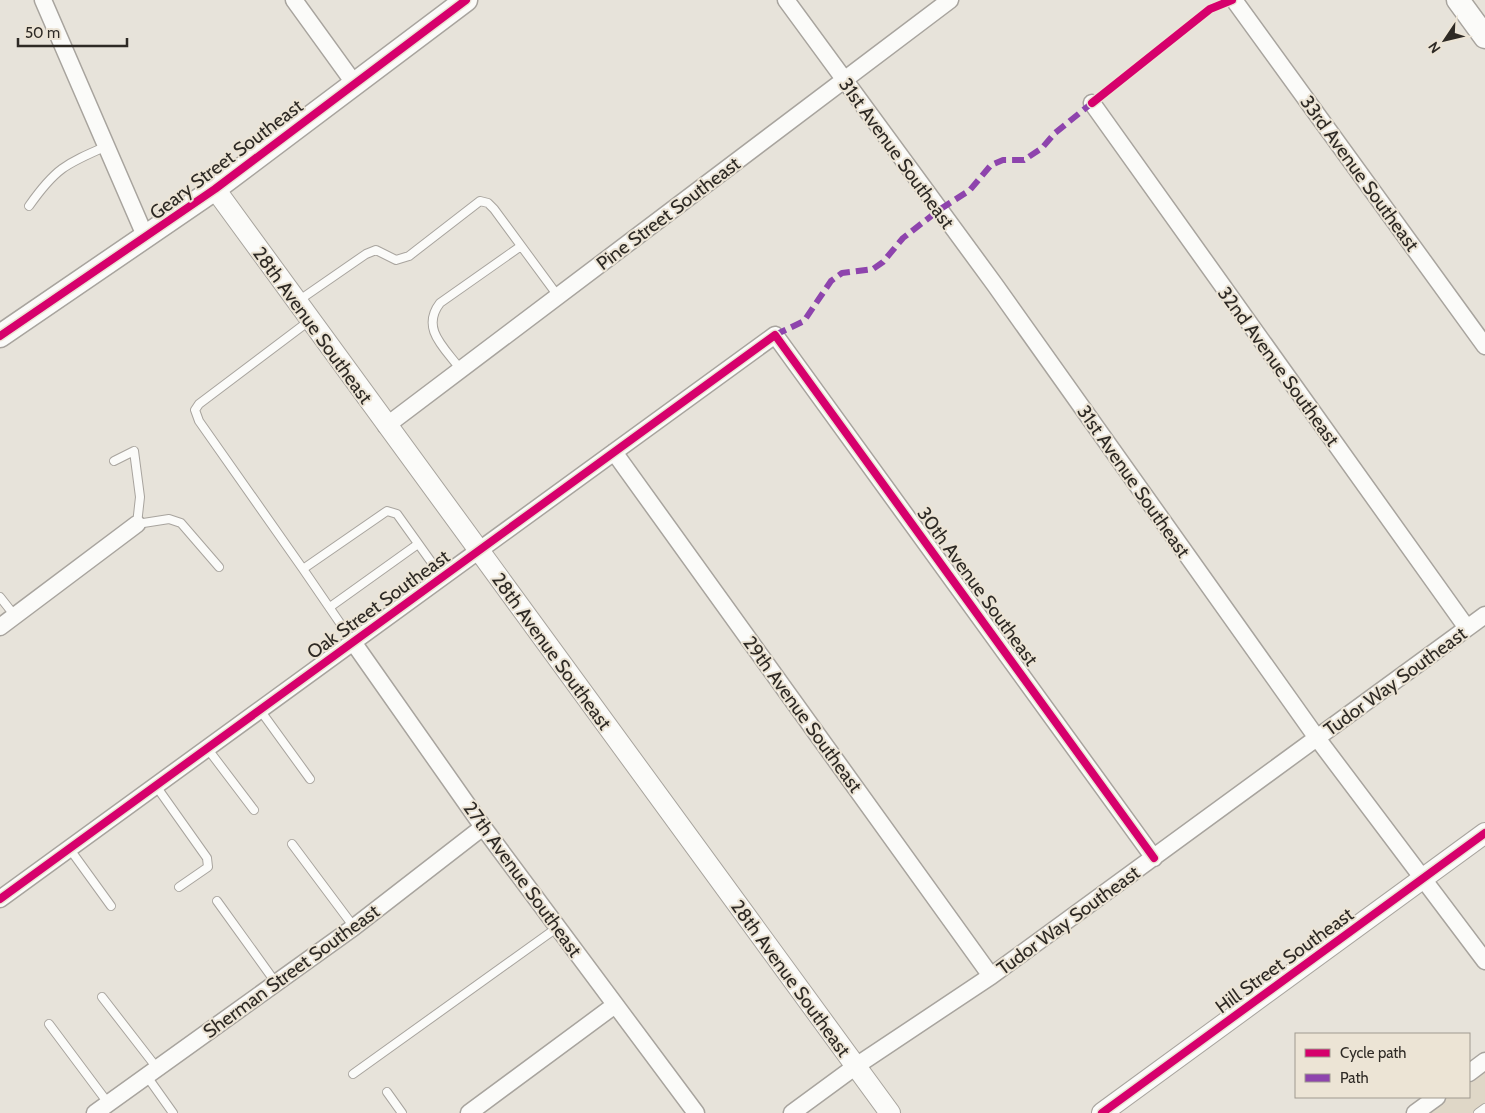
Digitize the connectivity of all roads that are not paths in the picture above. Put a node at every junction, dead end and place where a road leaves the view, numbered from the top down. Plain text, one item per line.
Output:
1 (43, 0) edge
2 (294, 0) edge
3 (466, 0) edge
4 (786, 0) edge
5 (950, 0) edge
6 (1234, 0) edge
7 (1458, 0) edge
8 (1485, 37) edge
9 (844, 81) junction
10 (354, 83) junction
11 (1092, 103) dead end
12 (106, 146) junction
13 (215, 189) junction
14 (29, 206) dead end
15 (146, 238) junction
16 (521, 246) junction
17 (559, 296) junction
18 (297, 303) junction
19 (310, 321) junction
20 (775, 335) joint
21 (0, 336) edge
22 (1485, 346) edge
23 (461, 370) junction
24 (386, 426) junction
25 (614, 452) junction
26 (114, 461) dead end
27 (137, 524) junction
28 (418, 544) junction
29 (478, 551) junction
30 (219, 567) dead end
31 (303, 569) junction
32 (442, 577) junction
33 (0, 596) edge
34 (330, 607) junction
35 (1485, 615) edge
36 (15, 616) junction
37 (0, 627) edge
38 (1467, 628) junction
39 (353, 642) junction
40 (260, 710) junction
41 (1317, 738) junction
42 (207, 748) junction
43 (310, 778) dead end
44 (156, 786) junction
45 (254, 810) dead end
46 (484, 827) junction
47 (1485, 833) edge
48 (292, 844) dead end
49 (70, 848) junction
50 (1154, 858) junction
51 (1424, 878) junction
52 (179, 887) dead end
53 (3, 890) edge
54 (217, 901) dead end
55 (111, 906) dead end
56 (354, 927) junction
57 (558, 927) junction
58 (1485, 961) edge
59 (991, 976) junction
60 (276, 983) junction
61 (102, 997) dead end
62 (615, 1005) junction
63 (48, 1024) dead end
64 (1485, 1061) edge
65 (856, 1066) junction
66 (152, 1072) junction
67 (1470, 1072) edge
68 (353, 1074) dead end
69 (387, 1092) dead end
70 (1435, 1098) edge
71 (102, 1108) edge
72 (1485, 1108) edge
73 (173, 1113) edge
74 (402, 1113) edge
75 (470, 1113) edge
76 (696, 1113) edge
77 (792, 1113) edge
78 (890, 1113) edge
79 (1102, 1113) edge
80 (1414, 1113) edge
81 (1478, 1113) edge

1 - 12 street
2 - 10 street
3 - 10 main road, Geary Street Southeast
4 - 9 street, 31st Avenue Southeast
5 - 9 street, Pine Street Southeast
6 - 22 street, 33rd Avenue Southeast
7 - 8 main road
9 - 17 street, Pine Street Southeast
9 - 41 street, 31st Avenue Southeast
10 - 13 main road, Geary Street Southeast
11 - 38 street, 32nd Avenue Southeast
12 - 14 lane
12 - 15 street
13 - 15 main road, Geary Street Southeast
13 - 18 street, 28th Avenue Southeast
15 - 21 main road, Geary Street Southeast
16 - 17 lane
16 - 18 lane
16 - 23 lane
17 - 23 street, Pine Street Southeast
18 - 19 street, 28th Avenue Southeast
19 - 24 street, 28th Avenue Southeast
19 - 31 lane
20 - 25 street, Oak Street Southeast
20 - 50 street, 30th Avenue Southeast
23 - 24 street, Pine Street Southeast
24 - 29 street, 28th Avenue Southeast
25 - 29 street, Oak Street Southeast
25 - 59 street, 29th Avenue Southeast
26 - 27 lane
27 - 30 lane
27 - 36 street
28 - 31 lane
28 - 32 lane
28 - 34 lane
29 - 32 street, Oak Street Southeast
29 - 65 street, 28th Avenue Southeast
31 - 34 lane
32 - 39 street, Oak Street Southeast
33 - 36 lane
34 - 39 lane
35 - 38 street, Tudor Way Southeast
36 - 37 street
38 - 41 street, Tudor Way Southeast
39 - 40 street, Oak Street Southeast
39 - 46 street, 27th Avenue Southeast
40 - 42 street, Oak Street Southeast
40 - 43 lane
41 - 50 street, Tudor Way Southeast
41 - 51 street, 31st Avenue Southeast
42 - 44 street, Oak Street Southeast
42 - 45 lane
44 - 49 street, Oak Street Southeast
44 - 52 lane
46 - 56 street, Sherman Street Southeast
46 - 57 street, 27th Avenue Southeast
47 - 51 street, Hill Street Southeast
48 - 56 lane
49 - 53 street, Oak Street Southeast
49 - 55 lane
50 - 59 street, Tudor Way Southeast
51 - 58 street, 31st Avenue Southeast
51 - 79 street, Hill Street Southeast
54 - 60 lane
56 - 60 street, Sherman Street Southeast
57 - 62 street, 27th Avenue Southeast
57 - 68 lane
59 - 65 street, Tudor Way Southeast
60 - 66 street, Sherman Street Southeast
61 - 66 lane
62 - 75 street
62 - 76 street, 27th Avenue Southeast
63 - 71 lane
64 - 67 street
65 - 77 street, Tudor Way Southeast
65 - 78 street, 28th Avenue Southeast
66 - 71 street, Sherman Street Southeast
66 - 73 lane
69 - 74 lane
70 - 80 street
72 - 81 lane

